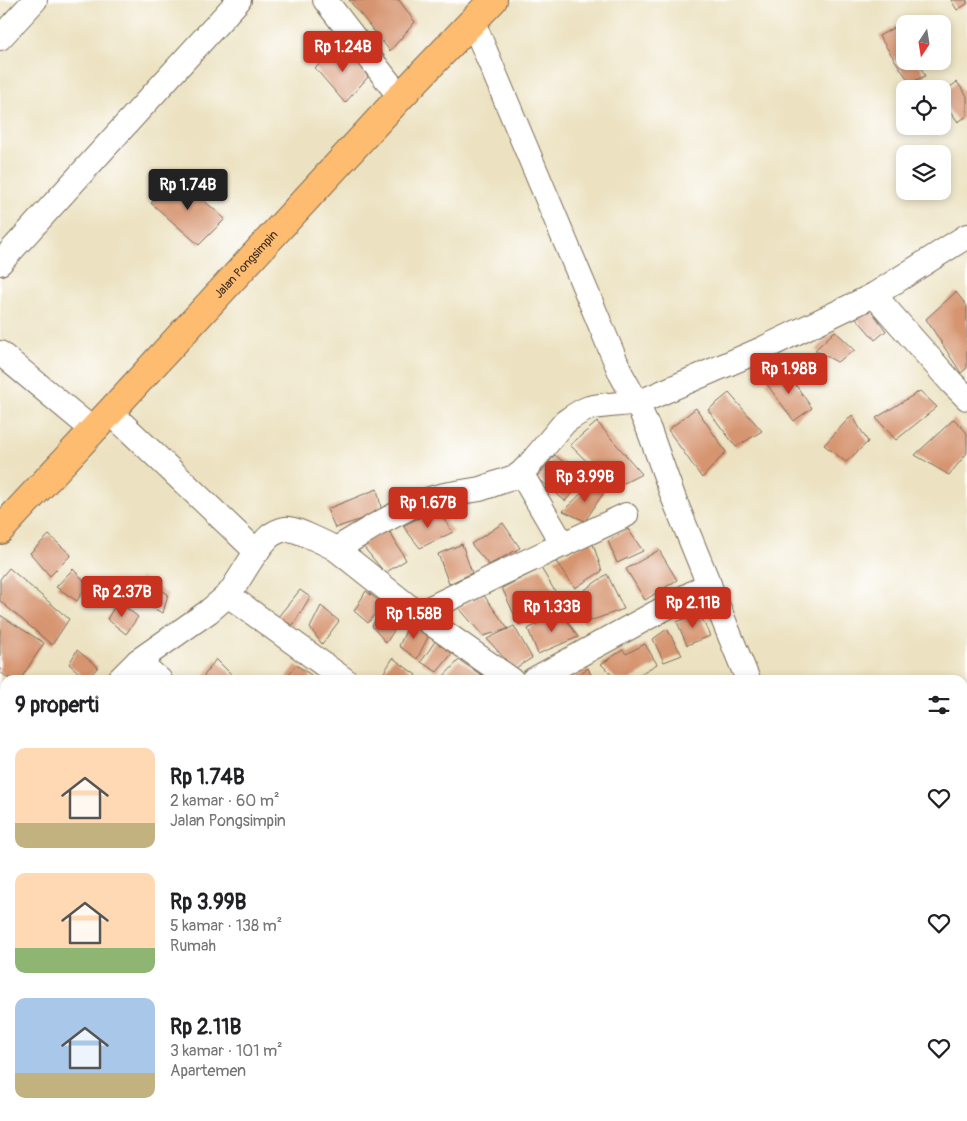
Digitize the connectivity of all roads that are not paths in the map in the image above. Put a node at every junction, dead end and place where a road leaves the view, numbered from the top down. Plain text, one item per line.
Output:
1 (35, 0) edge
2 (239, 0) edge
3 (325, 0) edge
4 (493, 0) edge
5 (472, 22) junction
6 (0, 38) edge
7 (400, 97) junction
8 (967, 236) edge
9 (0, 263) edge
10 (874, 295) junction
11 (0, 353) edge
12 (967, 398) edge
13 (637, 402) junction
14 (101, 421) junction
15 (521, 473) junction
16 (626, 515) dead end
17 (0, 530) edge
18 (563, 545) junction
19 (336, 549) junction
20 (257, 552) junction
21 (709, 584) junction
22 (228, 595) junction
23 (418, 614) junction
24 (138, 661) junction
25 (124, 675) edge
26 (154, 675) edge
27 (338, 675) edge
28 (505, 675) edge
29 (542, 675) edge
30 (746, 675) edge

1 - 6 street
2 - 9 street
3 - 7 street
4 - 5 main road, Jalan Pongsimpin
5 - 7 main road, Jalan Pongsimpin
5 - 13 street
7 - 14 main road, Jalan Pongsimpin
8 - 10 street
10 - 12 street
10 - 13 street
11 - 14 street
13 - 15 street
13 - 21 street
14 - 17 main road, Jalan Pongsimpin
14 - 20 street
15 - 18 street
15 - 19 street
16 - 18 street
18 - 23 street
19 - 20 street
19 - 23 street
20 - 22 street
21 - 29 street
21 - 30 street
22 - 24 street
22 - 27 street
23 - 28 street
24 - 25 street
24 - 26 street

